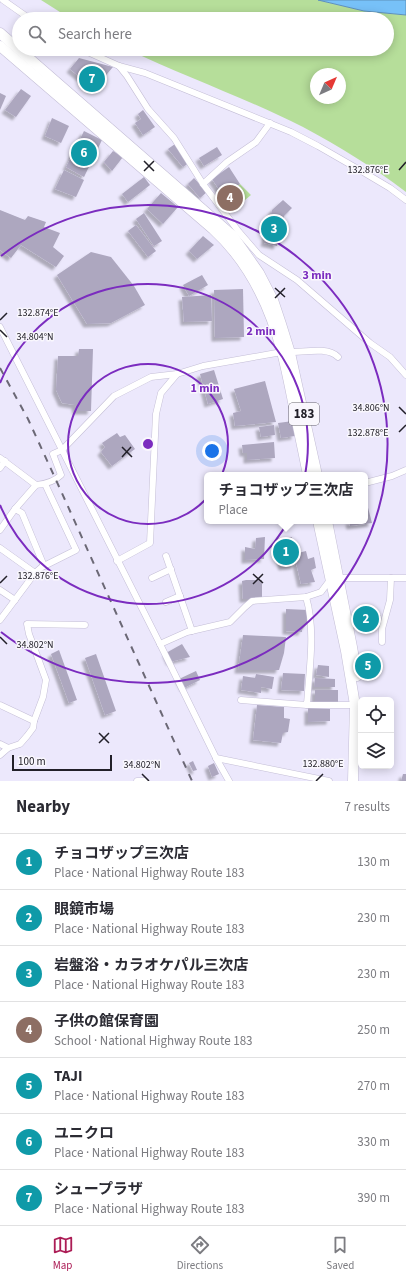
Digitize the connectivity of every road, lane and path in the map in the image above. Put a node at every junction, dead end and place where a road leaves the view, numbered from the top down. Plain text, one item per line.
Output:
1 (3, 0) edge
2 (20, 12) edge
3 (0, 33) edge
4 (12, 43) edge
5 (0, 46) edge
6 (26, 56) edge
7 (97, 56) edge
8 (119, 66) junction
9 (270, 123) junction
10 (203, 184) junction
11 (406, 200) edge
12 (233, 236) junction
13 (0, 327) edge
14 (286, 353) junction
15 (338, 357) dead end
16 (177, 374) junction
17 (406, 375) edge
18 (62, 450) junction
19 (2, 460) edge
20 (0, 468) edge
21 (406, 470) edge
22 (307, 472) edge
23 (316, 472) edge
24 (368, 482) edge
25 (45, 484) junction
26 (36, 485) junction
27 (15, 508) junction
28 (319, 524) edge
29 (327, 524) edge
30 (0, 530) edge
31 (0, 548) edge
32 (166, 556) dead end
33 (117, 561) junction
34 (44, 566) junction
35 (171, 569) junction
36 (35, 573) junction
37 (152, 578) dead end
38 (391, 578) junction
39 (406, 578) edge
40 (334, 579) junction
41 (0, 590) edge
42 (180, 596) junction
43 (306, 597) junction
44 (15, 600) junction
45 (166, 602) dead end
46 (0, 620) edge
47 (85, 625) dead end
48 (192, 631) junction
49 (382, 642) dead end
50 (160, 644) junction
51 (241, 700) dead end
52 (358, 702) edge
53 (0, 704) edge
54 (307, 705) junction
55 (358, 706) edge
56 (358, 718) edge
57 (34, 720) junction
58 (359, 733) edge
59 (0, 744) edge
60 (8, 748) junction
61 (0, 755) edge
62 (216, 758) junction
63 (137, 781) edge
64 (145, 781) edge
65 (229, 781) edge
66 (329, 781) edge
67 (353, 781) edge
68 (359, 781) edge

1 - 2 street
3 - 4 highway, 183
5 - 12 highway, 183
6 - 12 highway, 183
7 - 8 street
8 - 9 street
8 - 10 street
9 - 10 street
9 - 11 street
10 - 12 street
12 - 14 highway, 183
12 - 17 street
13 - 18 street
14 - 15 street
14 - 16 street
14 - 22 highway, 183
14 - 23 highway, 183
16 - 18 street
16 - 33 street
18 - 25 street
18 - 33 street
19 - 20 street
19 - 26 street
21 - 24 street
25 - 26 street
25 - 34 street
26 - 27 street
27 - 30 street
27 - 34 street
28 - 40 highway
29 - 40 highway
31 - 36 street
32 - 35 street
33 - 50 street
34 - 36 street
35 - 37 street
35 - 42 street
36 - 44 street
38 - 39 street
38 - 40 street
38 - 49 street
40 - 43 street
40 - 52 highway
41 - 44 street
42 - 45 street
42 - 48 street
43 - 48 street
43 - 54 street
44 - 46 street
47 - 57 street
48 - 50 street
50 - 62 street
51 - 54 street
53 - 57 street
54 - 55 street
56 - 67 highway
57 - 60 street
58 - 68 highway
59 - 60 street
60 - 61 street
62 - 65 street
62 - 66 street
63 - 64 street

